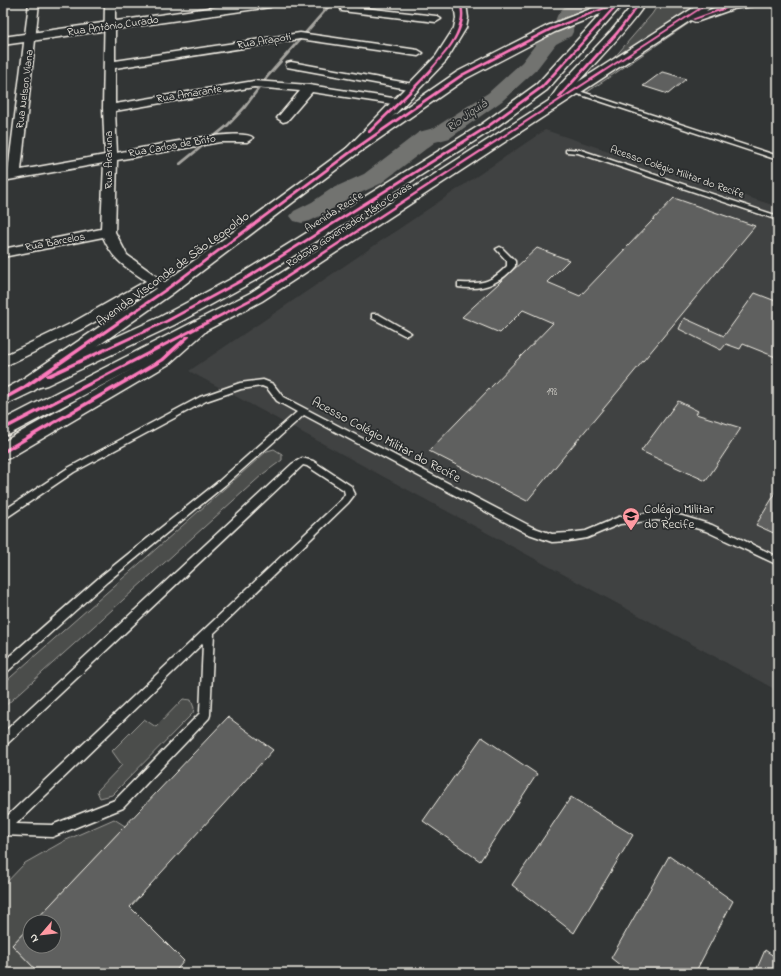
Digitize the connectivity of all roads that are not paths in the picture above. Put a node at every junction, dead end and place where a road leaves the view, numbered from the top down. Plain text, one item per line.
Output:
1 (34, 3) edge
2 (110, 3) edge
3 (270, 3) edge
4 (390, 3) edge
5 (460, 3) edge
6 (617, 3) edge
7 (640, 3) edge
8 (709, 3) edge
9 (748, 3) edge
10 (346, 9) dead end
11 (388, 13) junction
12 (436, 19) dead end
13 (676, 26) junction
14 (110, 27) junction
15 (31, 37) junction
16 (3, 41) edge
17 (418, 53) dead end
18 (110, 65) junction
19 (291, 65) dead end
20 (413, 87) junction
21 (309, 88) junction
22 (574, 91) junction
23 (399, 102) junction
24 (555, 102) junction
25 (109, 108) junction
26 (283, 118) dead end
27 (247, 138) dead end
28 (568, 150) dead end
29 (352, 151) junction
30 (111, 157) junction
31 (778, 158) edge
32 (9, 176) edge
33 (778, 218) edge
34 (108, 232) junction
35 (500, 249) dead end
36 (3, 252) edge
37 (161, 285) junction
38 (461, 285) dead end
39 (375, 316) dead end
40 (198, 328) junction
41 (407, 333) dead end
42 (3, 362) edge
43 (25, 387) junction
44 (3, 399) edge
45 (303, 411) junction
46 (3, 429) edge
47 (3, 452) edge
48 (3, 516) edge
49 (778, 561) edge
50 (209, 630) junction
51 (3, 669) edge
52 (3, 740) edge
53 (3, 828) edge

1 - 15 street, Rua Nelson Viana
2 - 14 street, Rua Araruna
3 - 14 main road, Rua Antônio Curado
4 - 11 street
5 - 20 main road, Avenida Visconde de São Leopoldo
6 - 29 main road, Avenida Visconde de São Leopoldo
6 - 43 main road, Avenida Recife
7 - 24 main road
8 - 13 main road, Rodovia Governador Mário Covas
9 - 13 main road
10 - 11 street
11 - 12 street
13 - 22 main road, Rodovia Governador Mário Covas
14 - 15 main road, Rua Antônio Curado
14 - 18 street, Rua Araruna
15 - 16 main road, Rua Antônio Curado
15 - 32 street, Rua Nelson Viana
17 - 18 street, Rua Arapoti
18 - 25 street, Rua Araruna
19 - 20 street
20 - 23 main road, Avenida Visconde de São Leopoldo
21 - 23 street, Rua Amarante
21 - 25 street, Rua Amarante
21 - 26 street
22 - 24 main road, Rodovia Governador Mário Covas
22 - 31 lane
23 - 29 main road, Avenida Visconde de São Leopoldo
24 - 40 main road, Rodovia Governador Mário Covas
25 - 30 street, Rua Araruna
27 - 30 street, Rua Carlos de Brito
28 - 33 lane, Acesso Colégio Militar do Recife
29 - 37 main road, Avenida Visconde de São Leopoldo
30 - 32 street, Rua Carlos de Brito
30 - 34 street, Rua Araruna
34 - 36 street, Rua Barcelos
34 - 37 street, Rua Araruna
35 - 38 lane
37 - 42 street
37 - 43 main road, Avenida Visconde de São Leopoldo
39 - 41 lane
40 - 46 main road
40 - 47 main road
43 - 44 main road, Avenida Visconde de São Leopoldo
45 - 48 lane, Acesso Colégio Militar do Recife
45 - 49 lane, Acesso Colégio Militar do Recife
45 - 51 lane
50 - 52 lane
50 - 53 lane
50 - 53 lane

